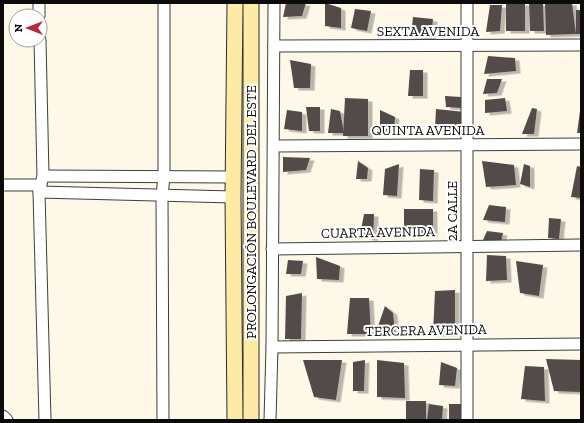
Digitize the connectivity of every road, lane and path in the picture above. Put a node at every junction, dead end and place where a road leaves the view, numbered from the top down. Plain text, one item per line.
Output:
1 (164, 3) edge
2 (235, 3) edge
3 (251, 3) edge
4 (274, 3) edge
5 (467, 3) edge
6 (581, 45) edge
7 (274, 46) junction
8 (467, 46) junction
9 (40, 48) edge
10 (581, 144) edge
11 (467, 145) junction
12 (274, 146) junction
13 (164, 176) junction
14 (233, 177) junction
15 (41, 184) junction
16 (3, 185) edge
17 (162, 196) junction
18 (233, 197) junction
19 (581, 245) edge
20 (467, 246) junction
21 (272, 249) junction
22 (467, 344) junction
23 (581, 344) edge
24 (272, 347) junction
25 (3, 416) edge
26 (7, 420) edge
27 (45, 420) edge
28 (163, 420) edge
29 (235, 420) edge
30 (251, 420) edge
31 (270, 420) edge
32 (467, 420) edge

1 - 13 street
2 - 14 street
3 - 30 street, PROLONGACIÓN BOULEVARD DEL ESTE
4 - 7 street
5 - 8 street, 2A CALLE
6 - 8 street, SEXTA AVENIDA
7 - 8 street, SEXTA AVENIDA
7 - 12 street
8 - 11 street, 2A CALLE
9 - 15 street
10 - 11 street, QUINTA AVENIDA
11 - 12 street, QUINTA AVENIDA
11 - 20 street, 2A CALLE
12 - 21 street
13 - 14 street
13 - 15 street
13 - 17 street
14 - 18 street
15 - 16 street
15 - 17 street
15 - 27 street
17 - 18 street
17 - 28 street
18 - 29 street
19 - 20 street, CUARTA AVENIDA
20 - 21 street, CUARTA AVENIDA
20 - 22 street, 2A CALLE
21 - 24 street
22 - 23 street, TERCERA AVENIDA
22 - 24 street, TERCERA AVENIDA
22 - 32 street, 2A CALLE
24 - 31 street
25 - 26 street

